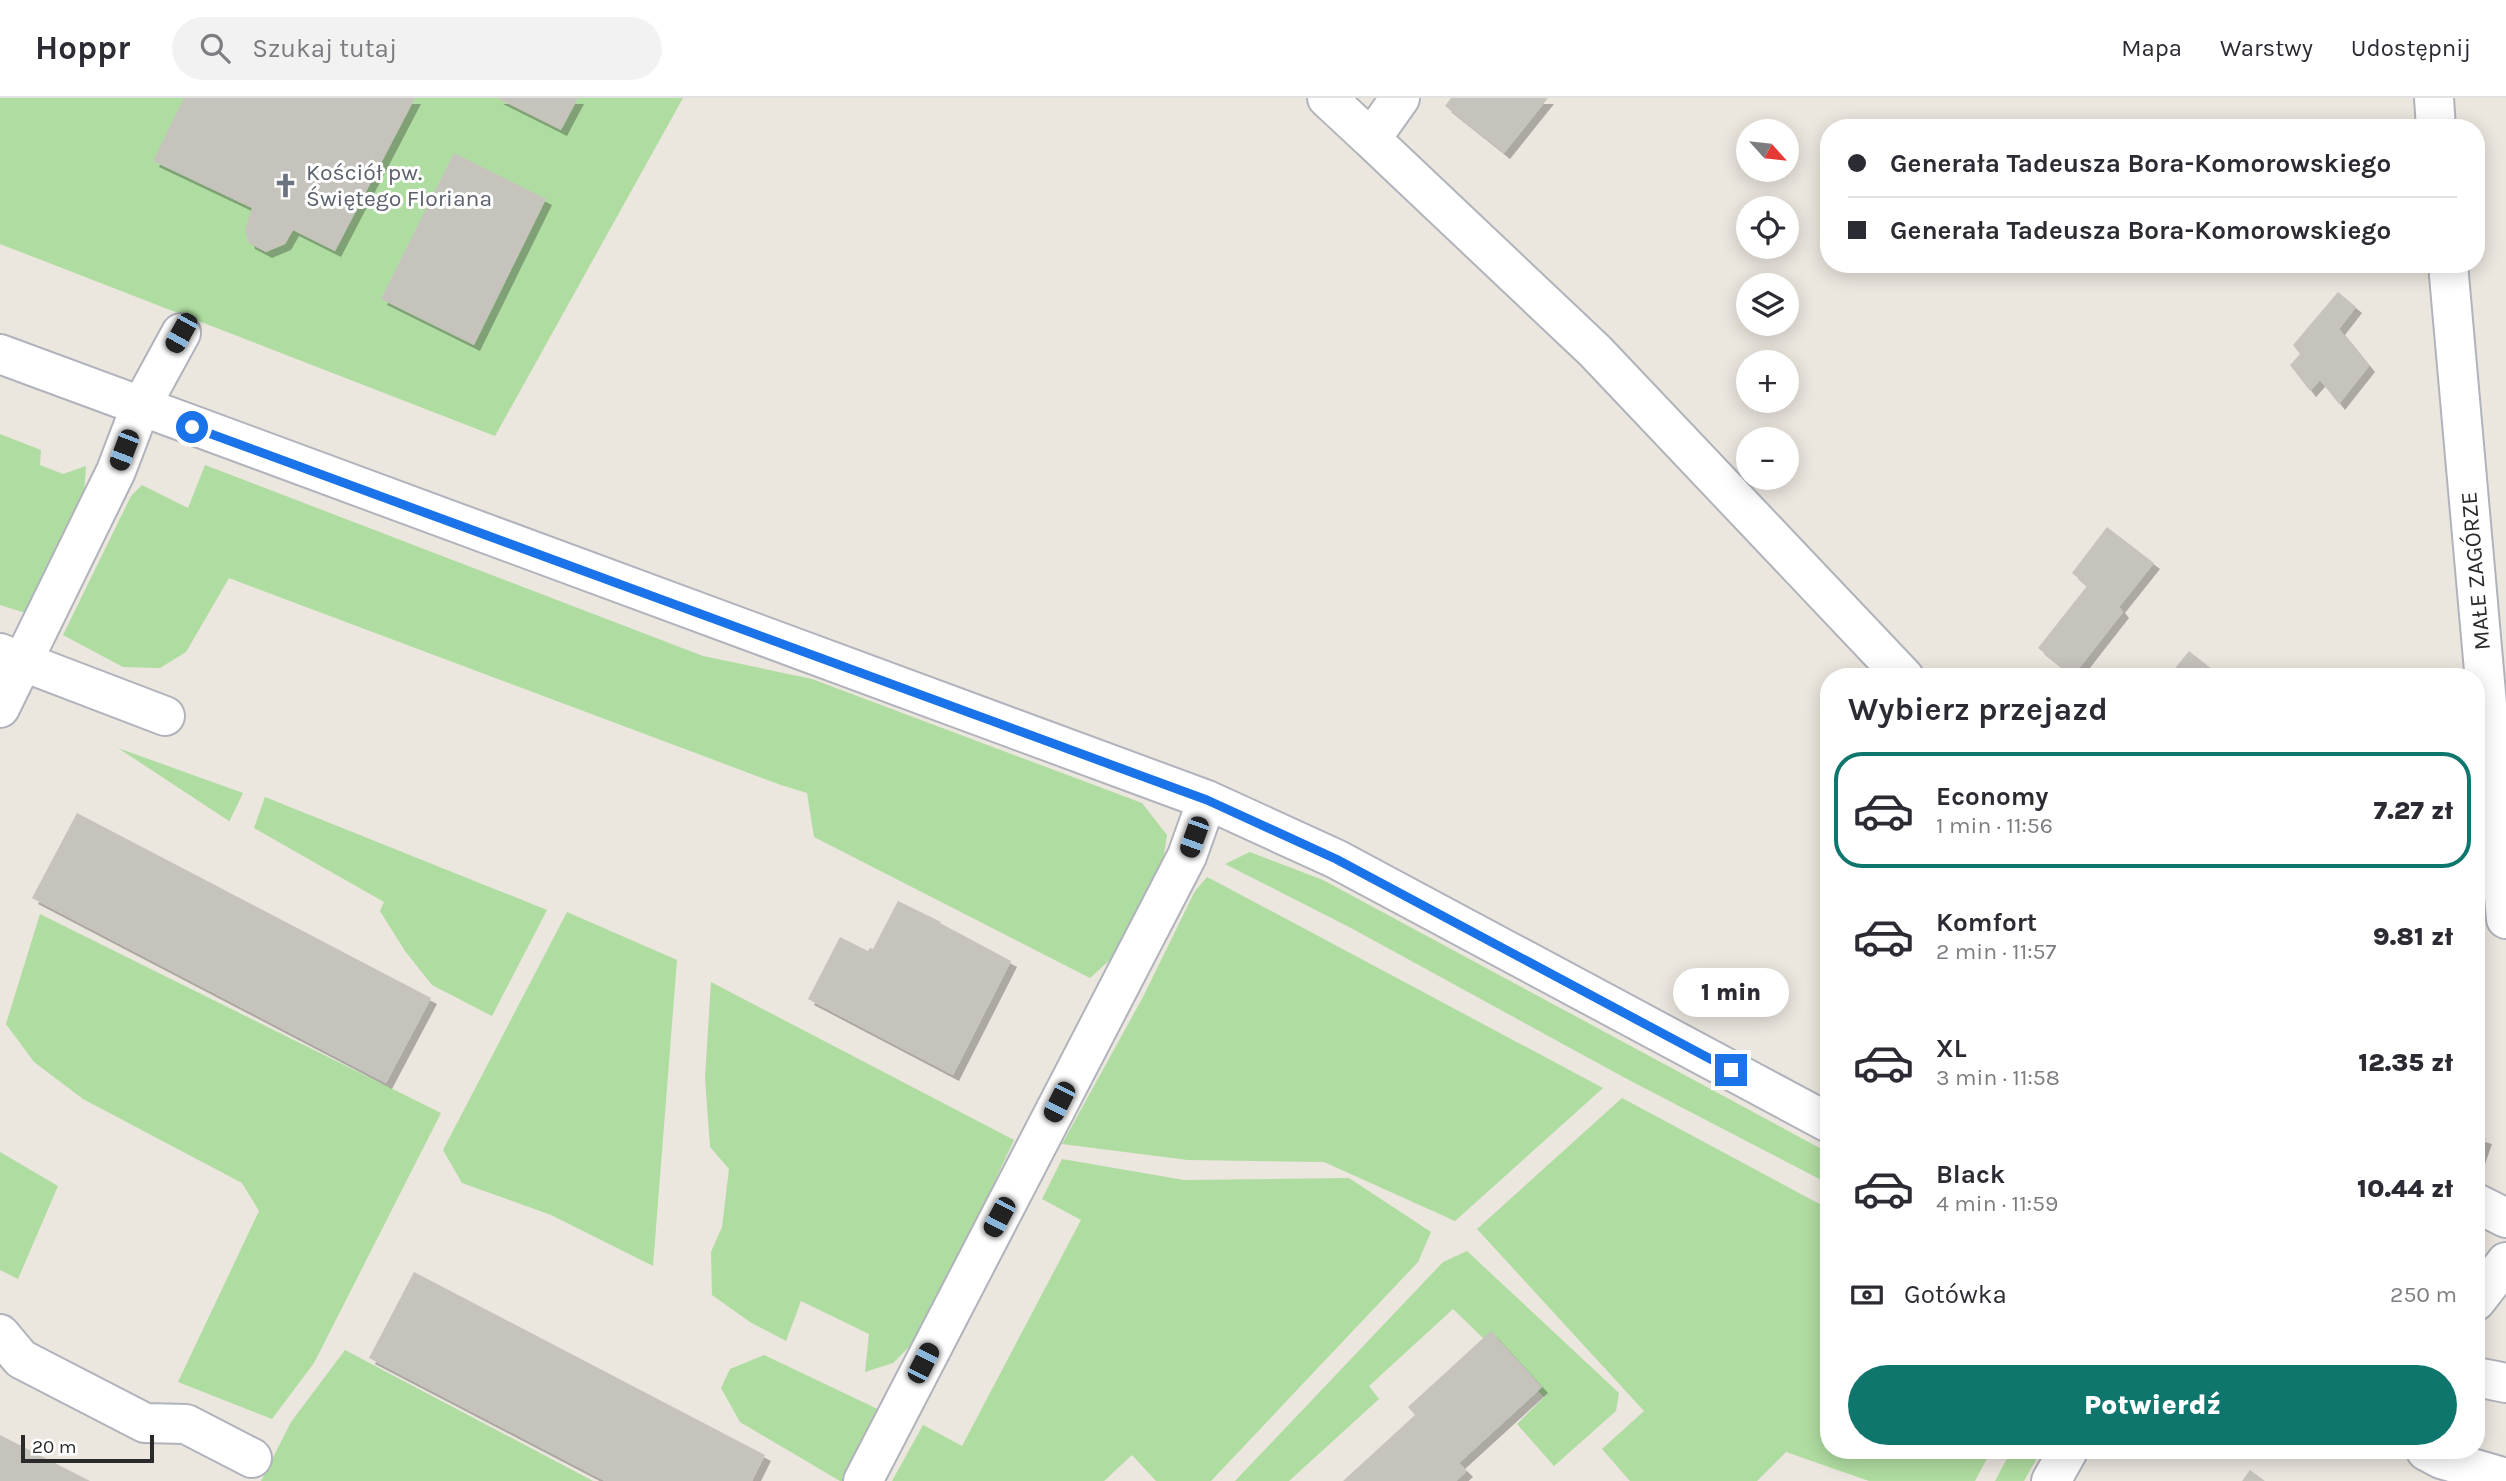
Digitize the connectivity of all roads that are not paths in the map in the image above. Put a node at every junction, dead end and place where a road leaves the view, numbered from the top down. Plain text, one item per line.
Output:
1 (1327, 98) edge
2 (1400, 98) edge
3 (2434, 98) edge
4 (2435, 119) edge
5 (1383, 149) junction
6 (2449, 273) edge
7 (181, 333) dead end
8 (0, 354) edge
9 (140, 408) junction
10 (11, 657) edge
11 (1895, 668) edge
12 (2484, 668) edge
13 (2485, 682) edge
14 (0, 708) edge
15 (165, 716) dead end
16 (1207, 800) junction
17 (2506, 919) edge
18 (1820, 1118) edge
19 (2485, 1207) edge
20 (2506, 1217) edge
21 (2506, 1262) edge
22 (2485, 1289) edge
23 (0, 1334) edge
24 (2485, 1379) edge
25 (2506, 1383) edge
26 (252, 1458) dead end
27 (2063, 1459) edge
28 (2441, 1459) edge
29 (2506, 1478) edge
30 (863, 1481) edge
31 (2051, 1481) edge

1 - 5 street
2 - 5 street
3 - 4 street
5 - 11 street
6 - 12 street, MAŁE ZAGÓRZE
7 - 9 street
8 - 9 street
9 - 10 street
9 - 16 street
10 - 14 street
10 - 15 street
13 - 17 street, MAŁE ZAGÓRZE
16 - 18 street
16 - 30 street
19 - 20 street
21 - 22 street
23 - 26 street
24 - 25 street
27 - 31 street
28 - 29 street

